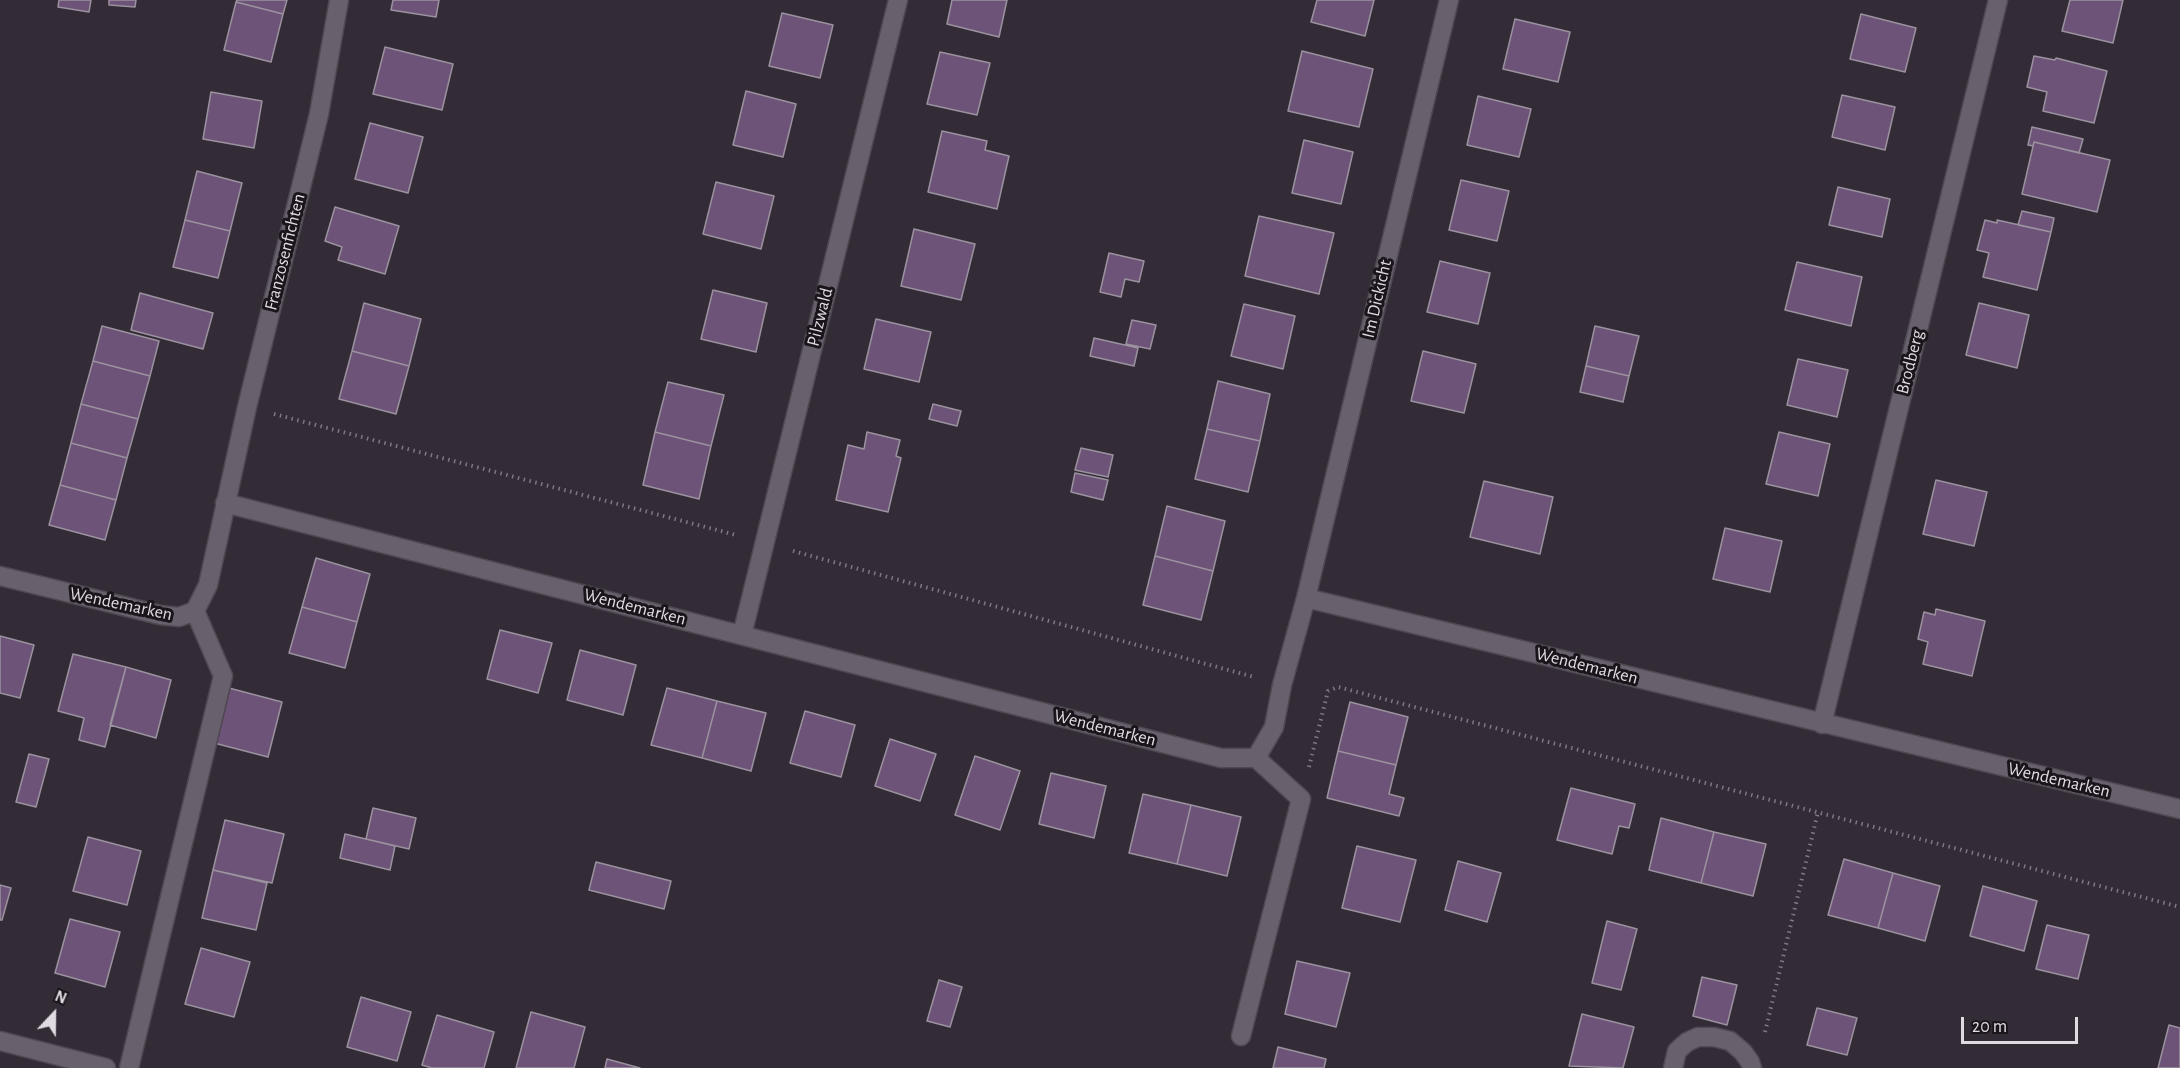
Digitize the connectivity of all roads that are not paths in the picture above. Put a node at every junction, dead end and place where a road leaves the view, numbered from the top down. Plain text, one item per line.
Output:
1 (339, 0) edge
2 (898, 0) edge
3 (1449, 0) edge
4 (1998, 0) edge
5 (225, 503) junction
6 (0, 576) edge
7 (1306, 598) junction
8 (195, 611) junction
9 (742, 635) junction
10 (1822, 724) junction
11 (1256, 758) junction
12 (2180, 809) edge
13 (1241, 1035) dead end
14 (0, 1041) edge
15 (106, 1068) edge
16 (129, 1068) edge
17 (1673, 1068) edge
18 (1752, 1068) edge

1 - 5 street, Franzosenfichten
2 - 9 street, Pilzwald
3 - 7 street, Im Dickicht
4 - 10 street, Brodberg
5 - 8 street, Wendemarken
5 - 9 street, Wendemarken
6 - 8 street, Wendemarken
7 - 10 street, Wendemarken
7 - 11 street
8 - 16 street
9 - 11 street, Wendemarken
10 - 12 street, Wendemarken
11 - 13 street
14 - 15 street
17 - 18 street

